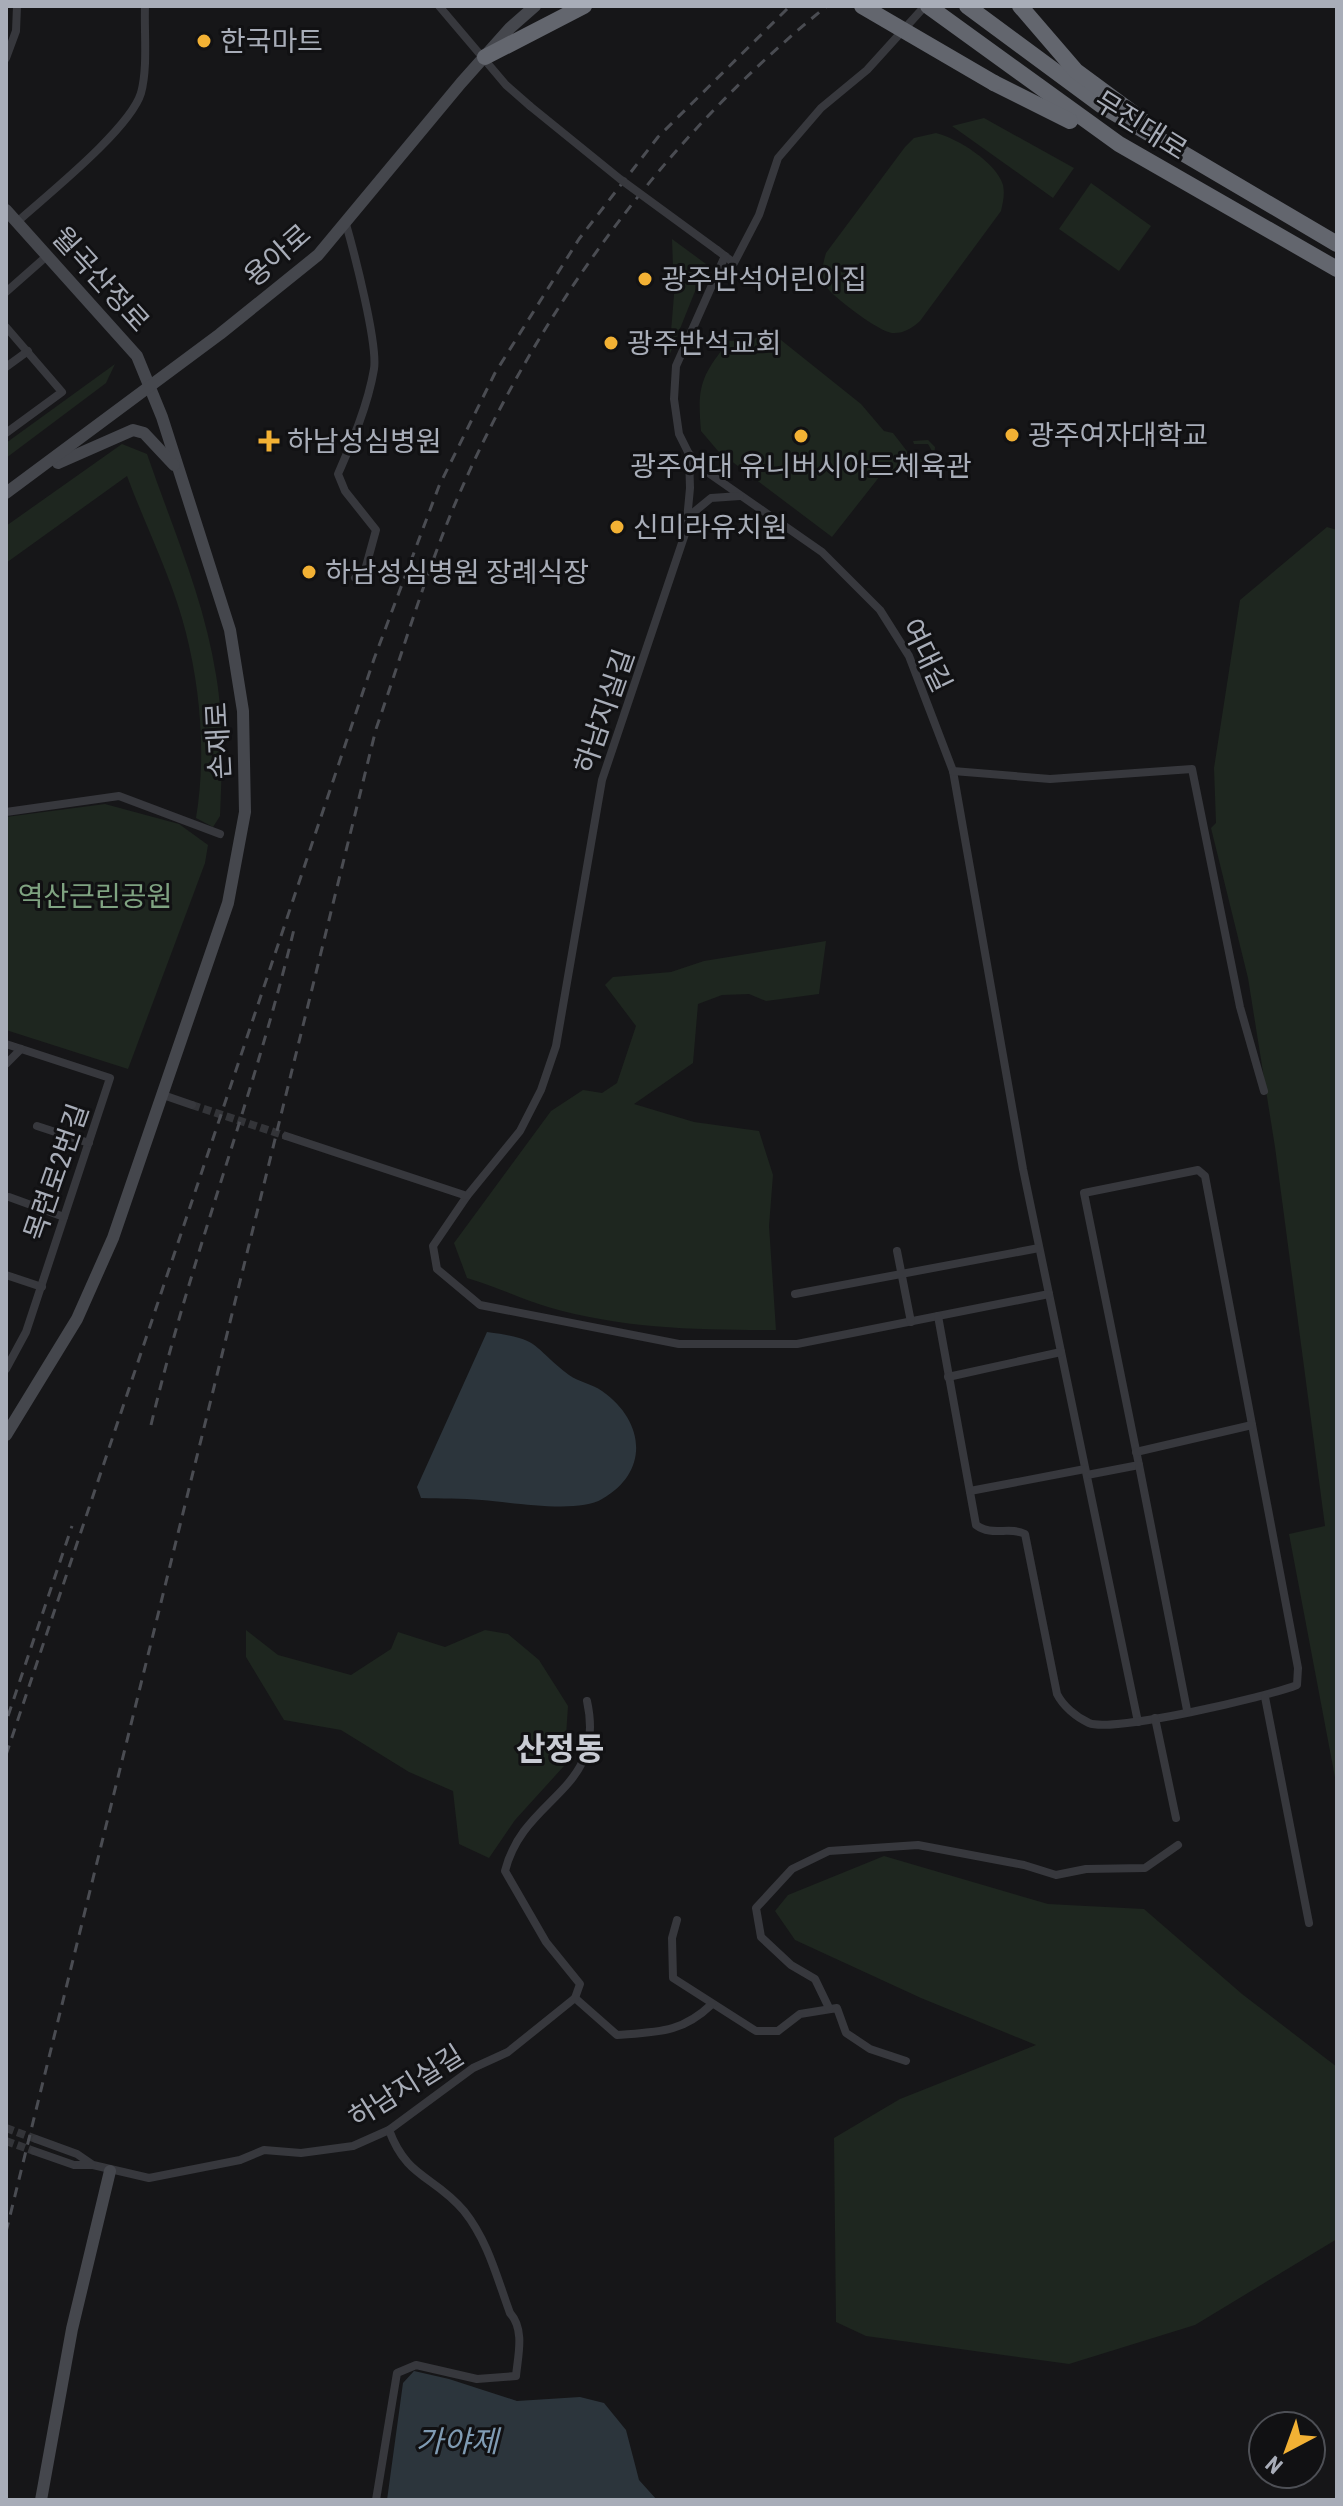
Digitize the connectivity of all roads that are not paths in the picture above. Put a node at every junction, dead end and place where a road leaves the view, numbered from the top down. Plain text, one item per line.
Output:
1 (17, 6) edge
2 (145, 6) edge
3 (439, 6) edge
4 (535, 6) edge
5 (584, 6) edge
6 (862, 6) edge
7 (927, 6) edge
8 (967, 6) edge
9 (1020, 6) edge
10 (485, 57) junction
11 (6, 58) edge
12 (1119, 144) junction
13 (1199, 165) junction
14 (6, 210) edge
15 (17, 222) junction
16 (346, 224) junction
17 (1337, 244) edge
18 (48, 255) junction
19 (725, 256) junction
20 (1337, 269) edge
21 (6, 292) edge
22 (6, 327) edge
23 (28, 351) junction
24 (6, 367) edge
25 (150, 386) junction
26 (6, 433) edge
27 (689, 454) junction
28 (178, 469) junction
29 (30, 476) junction
30 (6, 493) edge
31 (742, 496) junction
32 (688, 517) junction
33 (355, 578) dead end
34 (953, 771) junction
35 (6, 812) edge
36 (220, 834) dead end
37 (6, 1044) edge
38 (21, 1049) junction
39 (6, 1064) edge
40 (1264, 1091) dead end
41 (163, 1095) junction
42 (192, 1105) tunnel mouth
43 (37, 1126) dead end
44 (286, 1136) tunnel mouth
45 (89, 1143) junction
46 (467, 1196) junction
47 (9, 1197) dead end
48 (64, 1217) junction
49 (1039, 1248) junction
50 (897, 1251) dead end
51 (902, 1273) junction
52 (6, 1275) edge
53 (42, 1287) junction
54 (795, 1294) dead end
55 (1049, 1294) junction
56 (938, 1316) junction
57 (911, 1322) junction
58 (1061, 1352) junction
59 (6, 1369) edge
60 (948, 1377) junction
61 (1252, 1425) junction
62 (6, 1435) edge
63 (1136, 1452) junction
64 (1139, 1465) junction
65 (1086, 1472) junction
66 (970, 1491) junction
67 (1265, 1697) junction
68 (587, 1701) dead end
69 (1187, 1710) junction
70 (1155, 1718) junction
71 (1138, 1722) junction
72 (1176, 1818) dead end
73 (1178, 1845) dead end
74 (677, 1920) dead end
75 (1309, 1923) dead end
76 (575, 1998) junction
77 (712, 2004) junction
78 (829, 2008) junction
79 (906, 2061) dead end
80 (389, 2130) junction
81 (36, 2139) tunnel mouth
82 (34, 2151) tunnel mouth
83 (93, 2165) junction
84 (110, 2171) junction
85 (41, 2500) edge
86 (376, 2500) edge

1 - 11 street
2 - 15 street
3 - 10 street
4 - 10 main road, 용아로
5 - 10 highway
6 - 12 highway, bridge
7 - 12 highway, 무진대로
7 - 19 street
8 - 13 highway, 무진대로
9 - 13 highway
10 - 16 main road, 용아로
10 - 19 street, bridge
12 - 20 highway, 무진대로
13 - 17 highway, 무진대로
14 - 15 main road, 월곡산정로
15 - 18 main road, 월곡산정로
16 - 25 main road, 용아로
16 - 33 street
18 - 21 street
18 - 25 main road, 월곡산정로
19 - 27 street
22 - 23 street
23 - 24 street
23 - 26 street
25 - 28 main road, 손재로
25 - 29 main road, 용아로
27 - 31 street, 여대길
27 - 32 street, 하남지실길
28 - 29 main road
28 - 41 main road, 손재로
29 - 30 main road, 용아로
31 - 32 street
31 - 34 street, 여대길
32 - 46 street, 하남지실길
34 - 40 street
34 - 49 street, 여대길
35 - 36 street
37 - 38 street
38 - 39 street
38 - 45 street, 목련로2번길
41 - 42 street
41 - 62 main road, 손재로
43 - 45 street
44 - 46 street
45 - 48 street, 목련로2번길
46 - 57 street, 하남지실길
47 - 48 street
48 - 53 street, 목련로2번길
49 - 51 street
49 - 55 street, 여대길
50 - 51 street
51 - 54 street
51 - 57 street
52 - 53 street
53 - 59 street, 목련로2번길
55 - 56 street, 하남지실길
55 - 58 street, 여대길
56 - 57 street, 하남지실길
56 - 60 street
58 - 60 street
58 - 65 street, 여대길
60 - 66 street
61 - 63 street
61 - 63 street
61 - 67 street
63 - 64 street
64 - 65 street
64 - 69 street
65 - 66 street
65 - 71 street, 여대길
66 - 71 street
67 - 69 street
67 - 75 street
68 - 76 street
69 - 70 street
70 - 71 street
70 - 72 street
73 - 78 street
74 - 77 street
76 - 77 street
76 - 80 street, 하남지실길
77 - 78 street
78 - 79 street
80 - 84 street, 하남지실길
80 - 86 street
81 - 83 street
82 - 83 street
83 - 84 street, 하남지실길
84 - 85 main road

